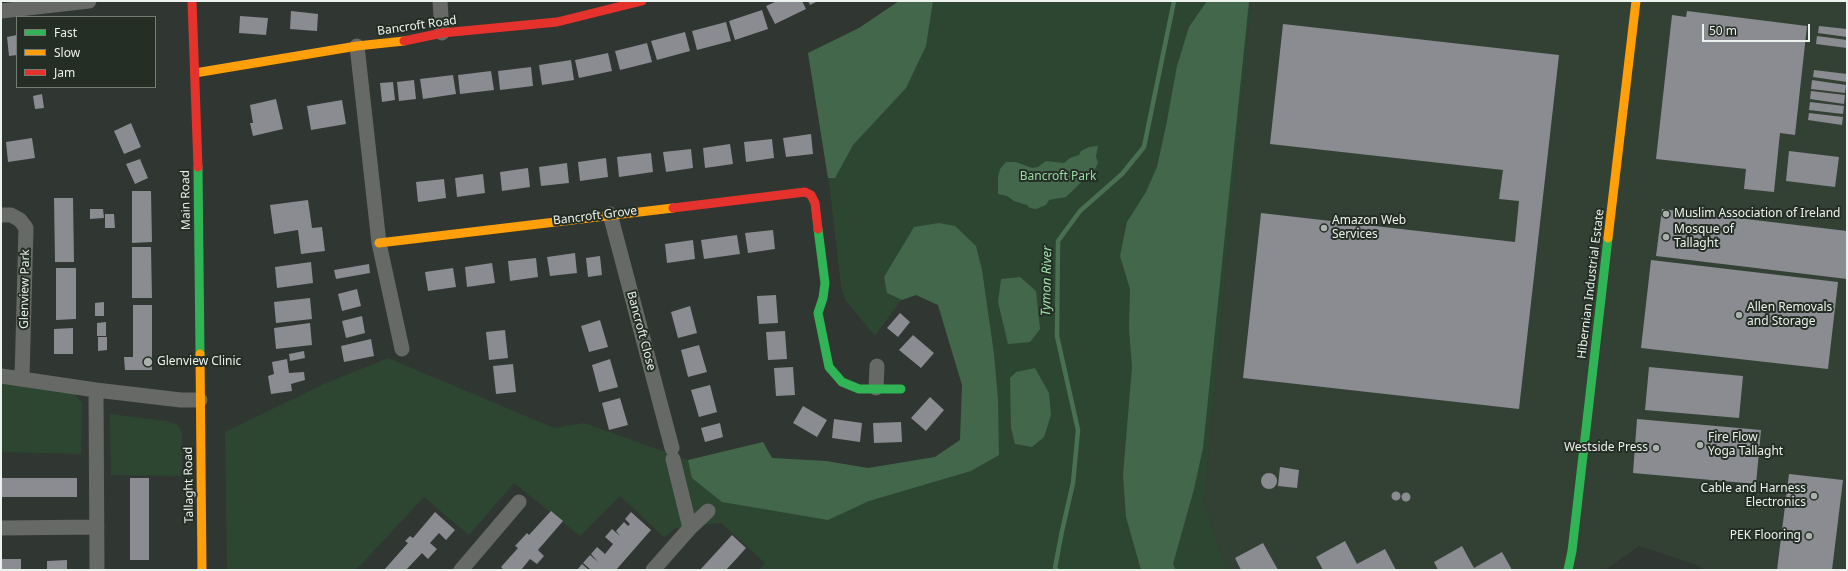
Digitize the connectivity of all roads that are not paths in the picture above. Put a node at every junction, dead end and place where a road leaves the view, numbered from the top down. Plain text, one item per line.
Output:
1 (88, 1) edge
2 (192, 1) edge
3 (440, 1) edge
4 (642, 1) edge
5 (1636, 1) edge
6 (1, 12) edge
7 (442, 33) junction
8 (357, 46) junction
9 (195, 74) junction
10 (610, 214) junction
11 (1, 215) edge
12 (379, 243) junction
13 (402, 349) dead end
14 (877, 366) dead end
15 (1, 376) edge
16 (22, 379) junction
17 (876, 388) junction
18 (901, 389) dead end
19 (96, 390) junction
20 (200, 400) junction
21 (520, 502) dead end
22 (708, 511) dead end
23 (97, 527) junction
24 (1, 528) edge
25 (690, 528) junction
26 (97, 570) edge
27 (202, 570) edge
28 (461, 570) edge
29 (653, 570) edge
30 (1568, 570) edge

1 - 6 street
2 - 9 street, Main Road
3 - 7 street
4 - 7 street, Bancroft Road
5 - 30 street, Hibernian Industrial Estate
7 - 8 street, Bancroft Road
8 - 9 street, Bancroft Road
8 - 12 street
9 - 20 street, Main Road
10 - 12 street, Bancroft Grove
10 - 17 street, Bancroft Grove
10 - 25 street, Bancroft Close
11 - 16 street, Glenview Park
12 - 13 street
14 - 17 street
15 - 16 street
16 - 19 street
17 - 18 street
19 - 20 street
19 - 23 street
20 - 27 street, Tallaght Road
21 - 28 street
22 - 25 street
23 - 24 street
23 - 26 street
25 - 29 street

